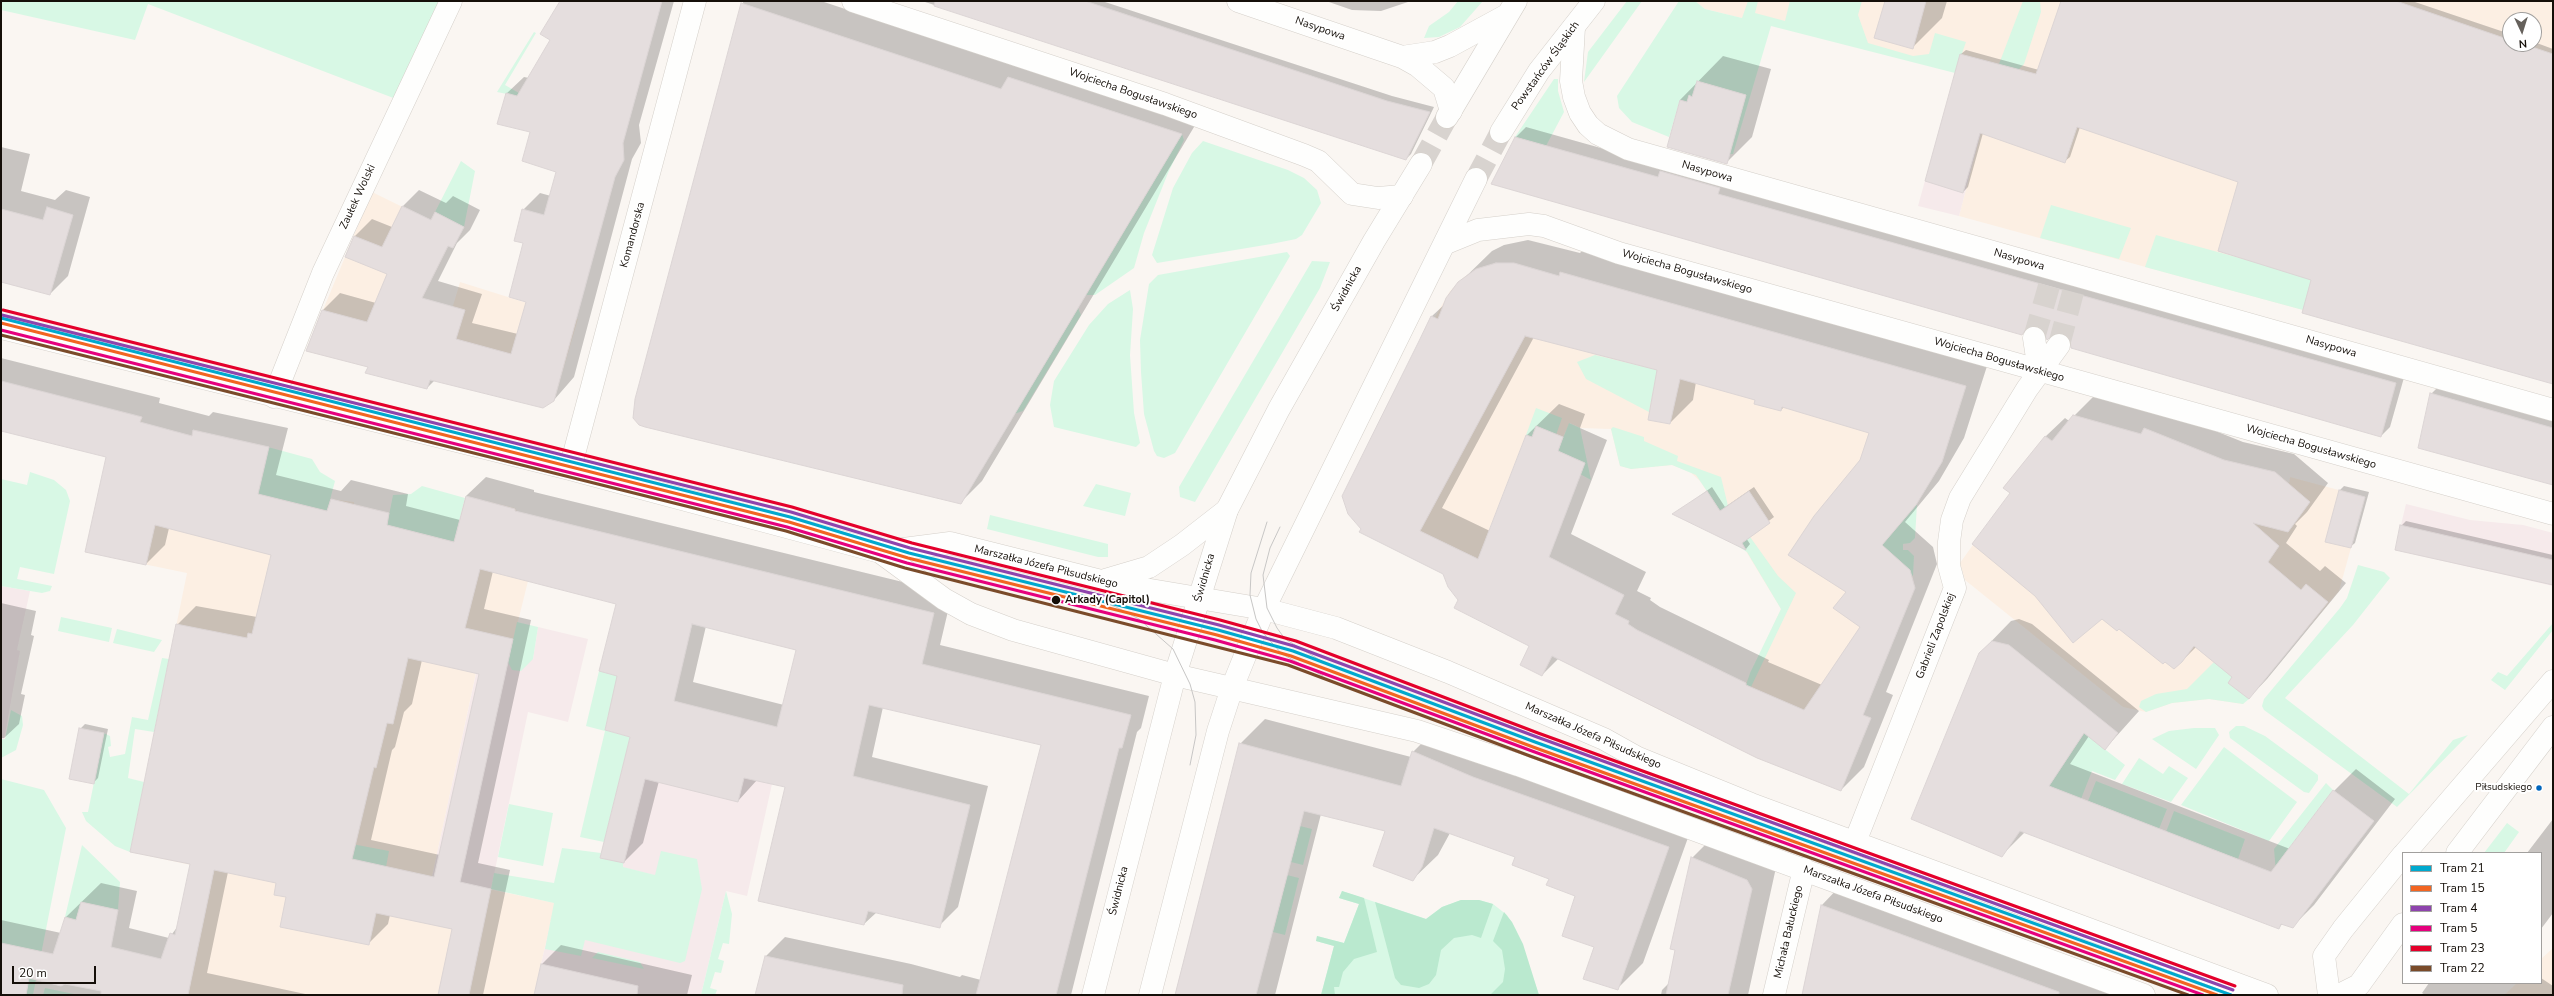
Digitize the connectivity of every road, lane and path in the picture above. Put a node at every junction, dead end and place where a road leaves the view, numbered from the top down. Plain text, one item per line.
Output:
1 (451, 1) edge
2 (695, 1) edge
3 (853, 1) edge
4 (1238, 1) edge
5 (1594, 1) edge
6 (1512, 8) edge
7 (1574, 27) junction
8 (1402, 56) junction
9 (1501, 132) tunnel mouth
10 (1421, 164) tunnel mouth
11 (1476, 180) tunnel mouth
12 (1402, 196) junction
13 (1446, 243) junction
14 (1, 328) edge
15 (2034, 338) tunnel mouth
16 (2058, 345) tunnel mouth
17 (2039, 371) junction
18 (274, 397) junction
19 (2553, 410) edge
20 (570, 469) junction
21 (1227, 510) junction
22 (2553, 514) edge
23 (880, 552) junction
24 (1100, 581) junction
25 (1199, 599) junction
26 (1264, 609) junction
27 (1175, 675) junction
28 (2553, 681) edge
29 (1232, 688) junction
30 (2553, 727) edge
31 (1855, 842) junction
32 (2406, 852) edge
33 (2458, 852) edge
34 (2402, 856) edge
35 (1804, 869) junction
36 (2402, 925) edge
37 (1093, 995) edge
38 (1150, 995) edge
39 (1774, 995) edge
40 (2144, 995) edge
41 (2267, 995) edge
42 (2329, 995) edge
43 (2339, 995) edge

1 - 18 street, Zaułek Wolski
2 - 20 street, Komandorska
3 - 12 street, Wojciecha Bogusławskiego
4 - 8 street, Nasypowa
5 - 7 street, Powstańców Śląskich
6 - 8 street, Nasypowa
6 - 8 street, Nasypowa
7 - 9 street, Powstańców Śląskich
7 - 19 street, Nasypowa
10 - 12 street
11 - 13 street
12 - 21 street, Świdnicka
13 - 17 street, Wojciecha Bogusławskiego
13 - 26 street
14 - 18 street, Marszałka Józefa Piłsudskiego
15 - 17 street
16 - 17 street, Gabrieli Zapolskiej
17 - 22 street, Wojciecha Bogusławskiego
17 - 31 street, Gabrieli Zapolskiej
18 - 20 street, Marszałka Józefa Piłsudskiego
20 - 23 street, Marszałka Józefa Piłsudskiego
21 - 24 street
21 - 25 street, Świdnicka
23 - 24 street, Marszałka Józefa Piłsudskiego
23 - 27 street, Marszałka Józefa Piłsudskiego
24 - 25 street, Marszałka Józefa Piłsudskiego
25 - 26 street, Marszałka Józefa Piłsudskiego
25 - 27 street, Świdnicka
26 - 29 street
26 - 31 street, Marszałka Józefa Piłsudskiego
27 - 29 street, Marszałka Józefa Piłsudskiego
27 - 37 street, Świdnicka
28 - 32 street
29 - 35 street, Marszałka Józefa Piłsudskiego
29 - 38 street
30 - 33 street
31 - 41 street, Marszałka Józefa Piłsudskiego
34 - 42 street
35 - 39 street, Michała Bałuckiego
35 - 40 street, Marszałka Józefa Piłsudskiego
36 - 43 street

